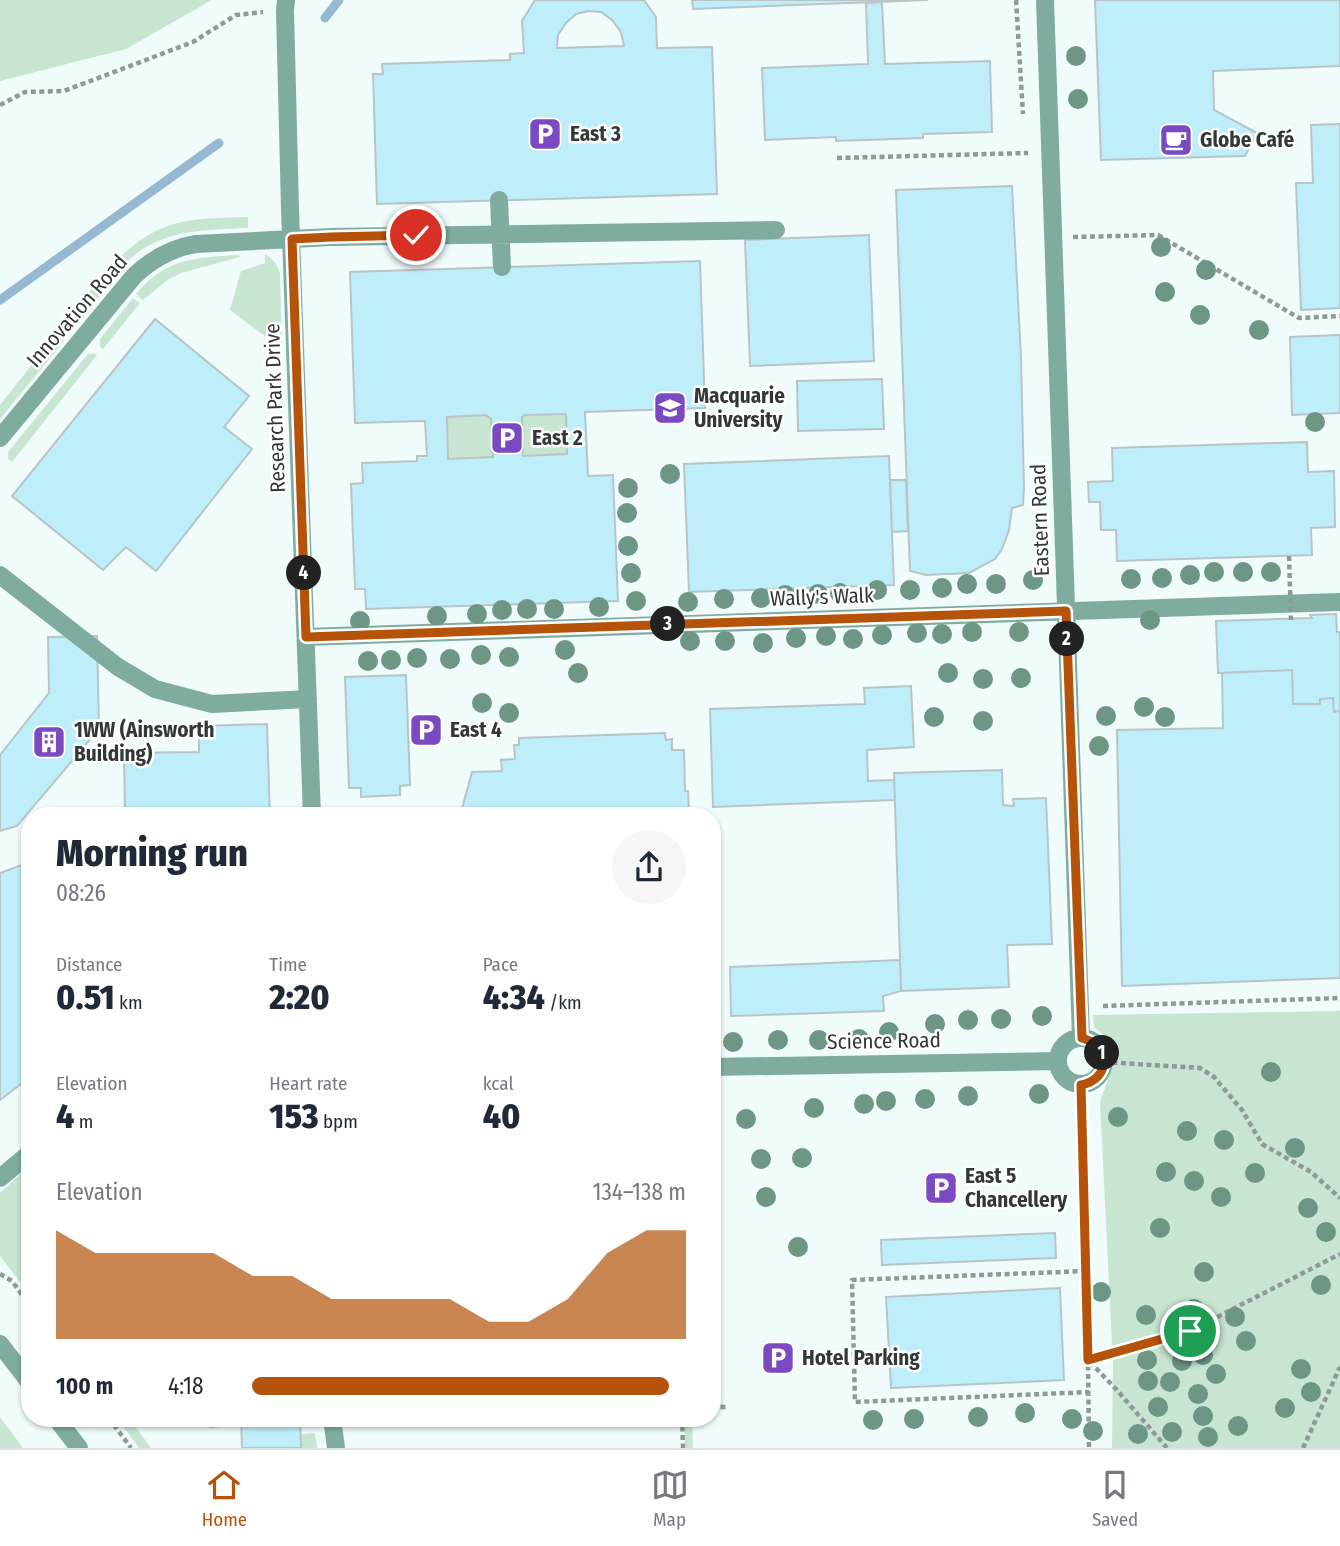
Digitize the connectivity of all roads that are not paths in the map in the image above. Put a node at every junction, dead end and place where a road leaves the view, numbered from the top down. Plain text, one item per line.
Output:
1 (1045, 0) edge
2 (286, 5) edge
3 (499, 200) dead end
4 (776, 230) dead end
5 (500, 234) junction
6 (292, 239) junction
7 (502, 267) dead end
8 (0, 438) edge
9 (0, 575) edge
10 (1340, 602) edge
11 (1066, 611) junction
12 (306, 637) junction
13 (308, 699) junction
14 (312, 807) edge
15 (1082, 1038) junction
16 (1057, 1061) junction
17 (721, 1067) edge
18 (21, 1160) edge
19 (0, 1178) edge
20 (0, 1343) edge
21 (21, 1371) edge
22 (63, 1427) edge
23 (333, 1427) edge
24 (79, 1448) edge
25 (336, 1448) edge

1 - 11 street, Eastern Road
2 - 6 street, Research Park Drive
3 - 5 street
4 - 5 street, Innovation Road
5 - 6 street, Innovation Road
5 - 7 street
6 - 8 street, Innovation Road
6 - 12 street, Research Park Drive
9 - 13 street
10 - 11 street, Wally's Walk
11 - 12 street, Wally's Walk
11 - 15 street, Eastern Road
12 - 13 street, Research Park Drive
13 - 14 street, Research Park Drive
15 - 16 street
15 - 16 street
16 - 17 street, Science Road
18 - 19 street
20 - 21 street
22 - 24 street
23 - 25 street

